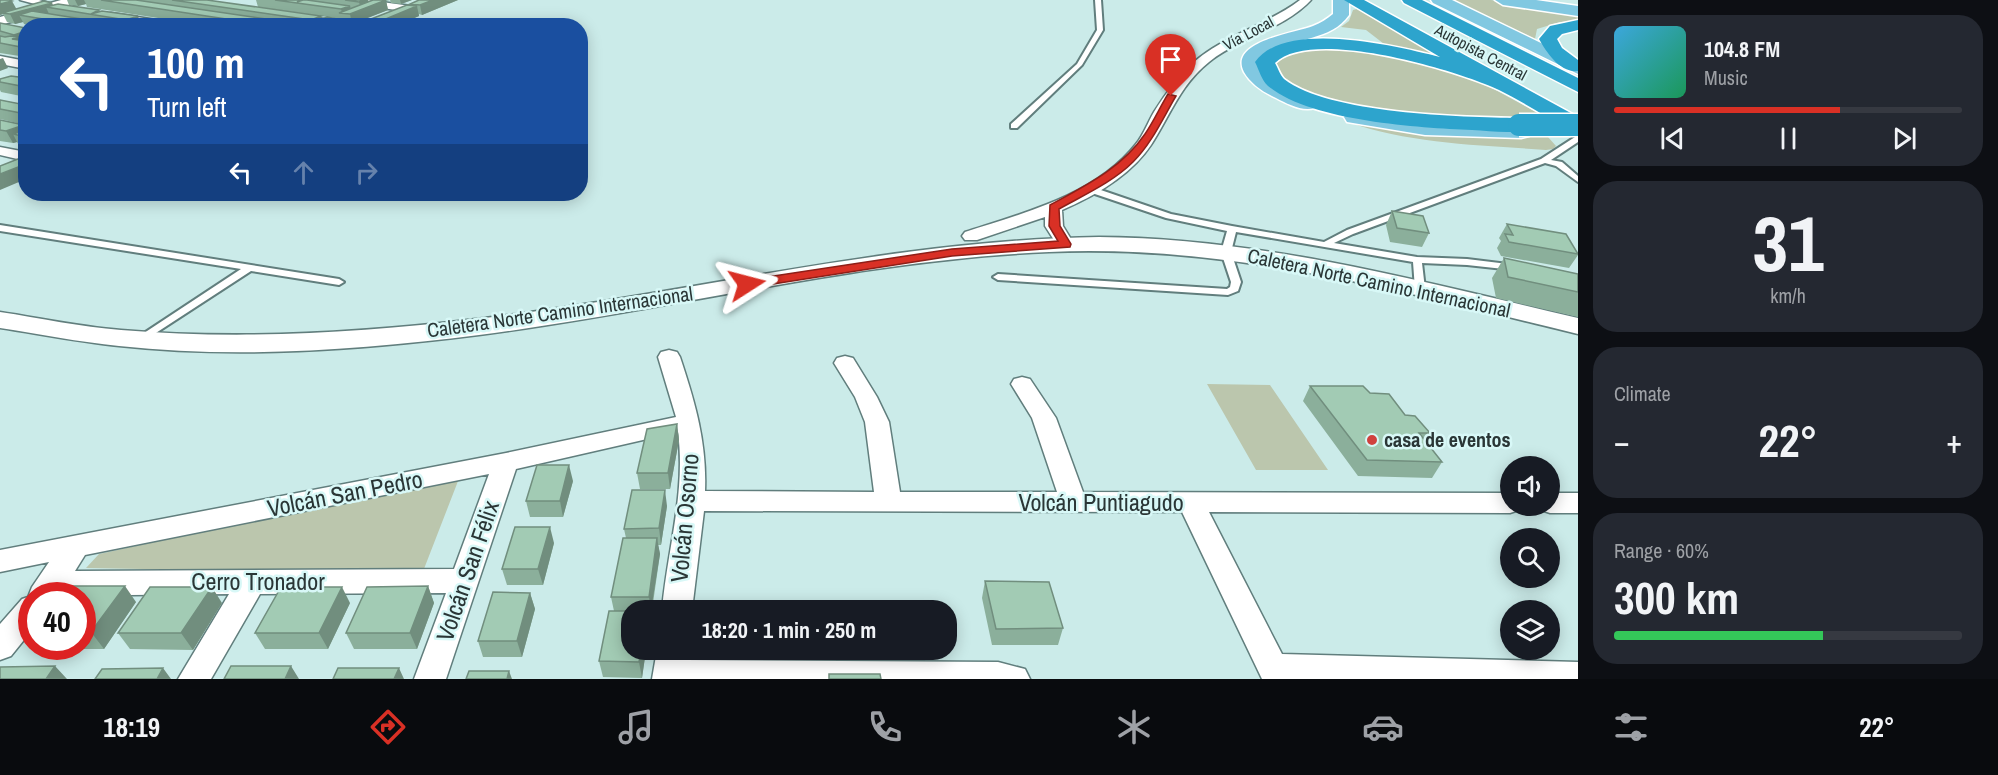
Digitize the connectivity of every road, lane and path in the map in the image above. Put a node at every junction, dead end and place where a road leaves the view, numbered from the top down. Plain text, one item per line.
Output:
1 (25, 0) edge
2 (76, 0) edge
3 (345, 0) edge
4 (1098, 0) edge
5 (1306, 0) edge
6 (1341, 0) edge
7 (1352, 0) edge
8 (1384, 0) edge
9 (1410, 0) edge
10 (1439, 0) edge
11 (1503, 0) edge
12 (47, 3) edge
13 (422, 4) edge
14 (411, 9) junction
15 (1578, 11) edge
16 (390, 17) edge
17 (124, 18) edge
18 (0, 21) edge
19 (1578, 25) edge
20 (0, 27) edge
21 (15, 29) edge
22 (0, 60) edge
23 (18, 63) edge
24 (1576, 67) edge
25 (1506, 86) junction
26 (1578, 86) edge
27 (1578, 103) edge
28 (1014, 126) dead end
29 (1524, 128) junction
30 (1578, 128) edge
31 (1578, 139) edge
32 (0, 151) edge
33 (18, 155) edge
34 (1544, 161) junction
35 (18, 167) edge
36 (9, 171) edge
37 (1578, 180) edge
38 (1089, 189) junction
39 (1054, 207) junction
40 (0, 228) edge
41 (1233, 229) junction
42 (971, 236) dead end
43 (1065, 244) junction
44 (1326, 244) junction
45 (1226, 252) junction
46 (1417, 260) junction
47 (250, 267) junction
48 (1527, 270) edge
49 (998, 277) dead end
50 (339, 282) dead end
51 (1420, 289) junction
52 (0, 320) edge
53 (1578, 326) edge
54 (141, 340) junction
55 (669, 357) dead end
56 (845, 363) dead end
57 (1022, 384) dead end
58 (689, 422) junction
59 (507, 462) junction
60 (691, 501) junction
61 (888, 502) junction
62 (1073, 502) junction
63 (1191, 503) junction
64 (1500, 503) edge
65 (1560, 503) edge
66 (1578, 503) edge
67 (75, 548) junction
68 (0, 561) edge
69 (465, 581) junction
70 (51, 582) edge
71 (252, 582) junction
72 (96, 587) edge
73 (678, 600) edge
74 (18, 625) edge
75 (0, 646) edge
76 (670, 668) edge
77 (1275, 674) edge
78 (1578, 676) edge
79 (901, 677) edge
80 (1520, 677) edge
81 (194, 679) edge
82 (430, 679) edge
83 (1014, 679) edge

1 - 12 street
2 - 12 street
3 - 14 street
4 - 28 lane
5 - 38 street, Vía Local
6 - 29 main road
7 - 25 highway
8 - 27 highway, Autopista Central
9 - 26 highway, Autopista Central
10 - 24 main road
11 - 15 main road
12 - 17 street
12 - 18 street
13 - 14 street
14 - 16 street
19 - 24 highway
20 - 21 street
22 - 23 street
25 - 29 highway
25 - 30 highway
29 - 30 main road
31 - 34 lane
32 - 33 street
34 - 37 lane
34 - 44 lane
35 - 36 street
38 - 39 street, Vía Local
38 - 41 lane
39 - 42 street, Vía Local
39 - 43 street
40 - 47 lane
41 - 44 lane
41 - 45 lane
43 - 45 street, Caletera Norte Camino Internacional
43 - 54 street, Caletera Norte Camino Internacional
44 - 46 lane
45 - 49 lane
45 - 51 street, Caletera Norte Camino Internacional
46 - 48 lane
46 - 51 lane
47 - 50 lane
47 - 54 lane
51 - 53 street, Caletera Norte Camino Internacional
52 - 54 street, Caletera Norte Camino Internacional
55 - 58 street, Volcán Osorno
56 - 61 street
57 - 62 street
58 - 59 street, Volcán San Pedro
58 - 60 street, Volcán Osorno
59 - 67 street, Volcán San Pedro
59 - 69 street, Volcán San Félix
60 - 61 street, Volcán Puntiagudo
60 - 73 street, Volcán Osorno
61 - 62 street, Volcán Puntiagudo
62 - 63 street, Volcán Puntiagudo
63 - 64 street, Volcán Puntiagudo
63 - 77 street
65 - 66 street
67 - 68 street, Volcán San Pedro
67 - 70 street
69 - 71 street, Cerro Tronador
69 - 82 street, Volcán San Félix
71 - 72 street, Cerro Tronador
71 - 81 street
74 - 75 street
76 - 79 street
77 - 80 street
78 - 80 street
79 - 83 street

